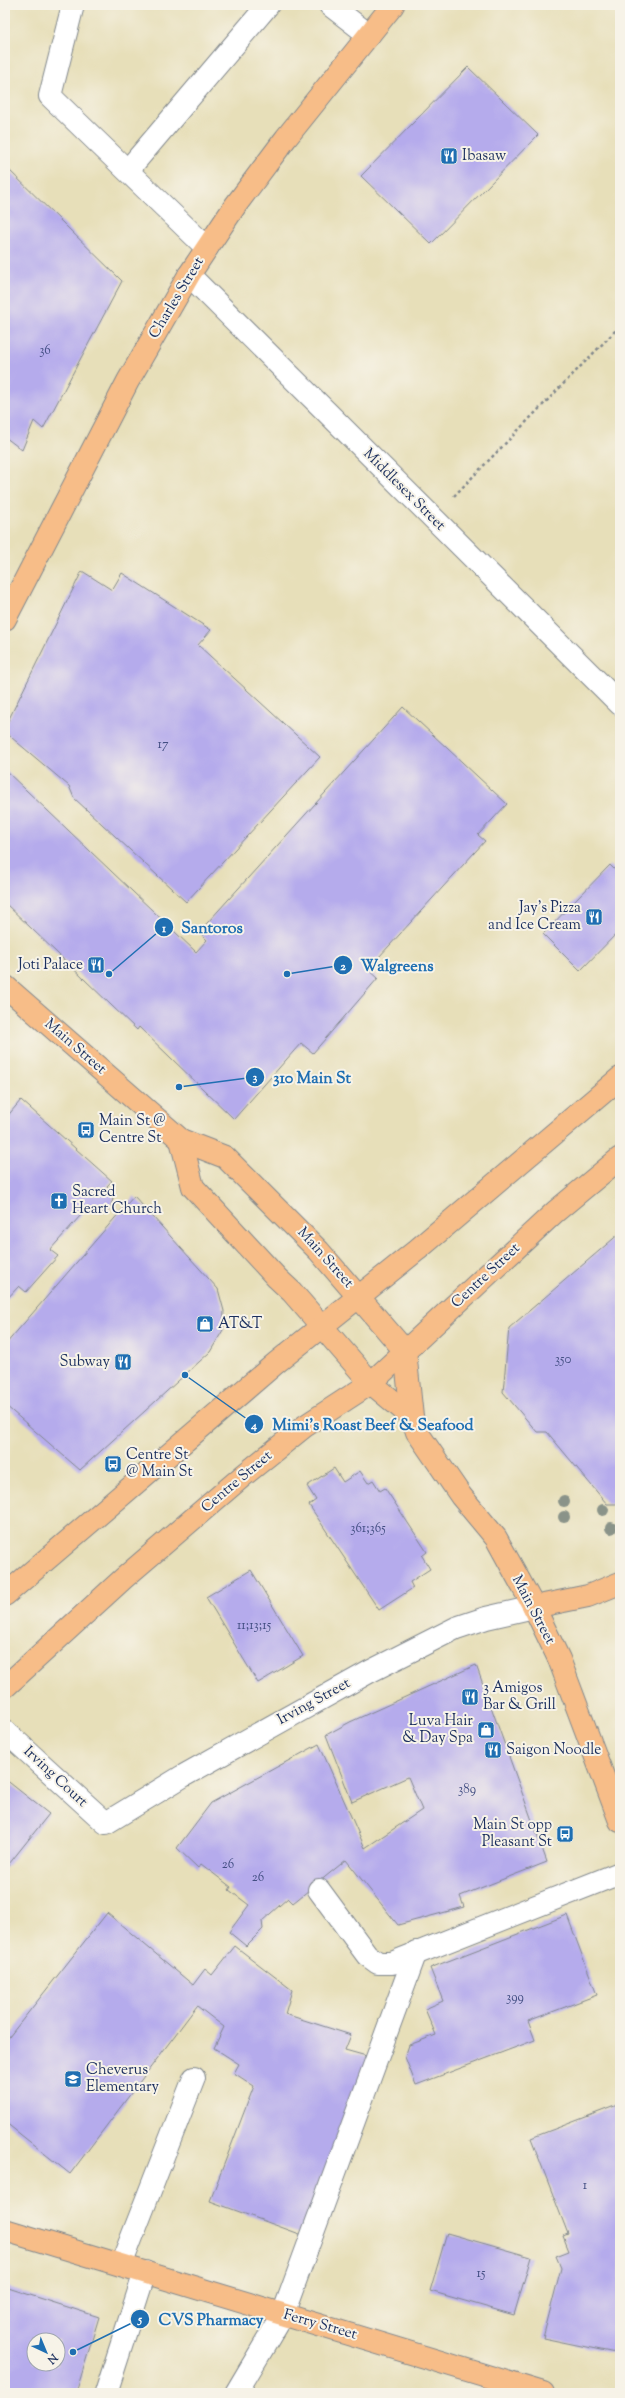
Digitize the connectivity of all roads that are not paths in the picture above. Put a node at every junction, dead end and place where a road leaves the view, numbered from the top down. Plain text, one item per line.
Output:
1 (73, 5) edge
2 (268, 5) edge
3 (330, 5) edge
4 (393, 5) edge
5 (369, 34) junction
6 (128, 170) junction
7 (207, 248) junction
8 (189, 275) junction
9 (5, 619) edge
10 (620, 704) edge
11 (5, 986) edge
12 (620, 1078) edge
13 (181, 1140) junction
14 (620, 1158) edge
15 (360, 1297) junction
16 (322, 1327) junction
17 (405, 1351) junction
18 (372, 1383) junction
19 (412, 1417) junction
20 (620, 1583) edge
21 (5, 1595) edge
22 (534, 1607) junction
23 (5, 1687) edge
24 (5, 1731) edge
25 (620, 1822) edge
26 (106, 1823) joint
27 (620, 1873) edge
28 (320, 1890) dead end
29 (416, 1952) junction
30 (194, 2078) dead end
31 (5, 2230) edge
32 (120, 2265) junction
33 (145, 2272) junction
34 (283, 2314) junction
35 (106, 2393) edge
36 (236, 2393) edge
37 (543, 2393) edge

1 - 6 street
2 - 6 street
3 - 5 street
4 - 5 main road, Charles Street
5 - 7 main road, Charles Street
6 - 7 street
7 - 8 main road, Charles Street
8 - 9 main road, Charles Street
8 - 10 street, Middlesex Street
11 - 13 main road, Main Street
12 - 15 main road
13 - 15 main road, Main Street
13 - 16 main road, Main Street
14 - 17 main road, Centre Street
15 - 16 main road
15 - 17 main road, Main Street
16 - 18 main road, Main Street
16 - 21 main road
17 - 18 main road, Centre Street
17 - 19 main road, Main Street
18 - 19 main road, Main Street
18 - 23 main road, Centre Street
19 - 22 main road, Main Street
20 - 22 main road
22 - 25 main road, Main Street
22 - 26 street, Irving Street
24 - 26 street, Irving Court
27 - 29 street
28 - 29 street
29 - 34 street
30 - 32 street
31 - 32 main road, Ferry Street
32 - 33 main road, Ferry Street
33 - 34 main road, Ferry Street
33 - 35 street
34 - 36 street
34 - 37 main road, Ferry Street

